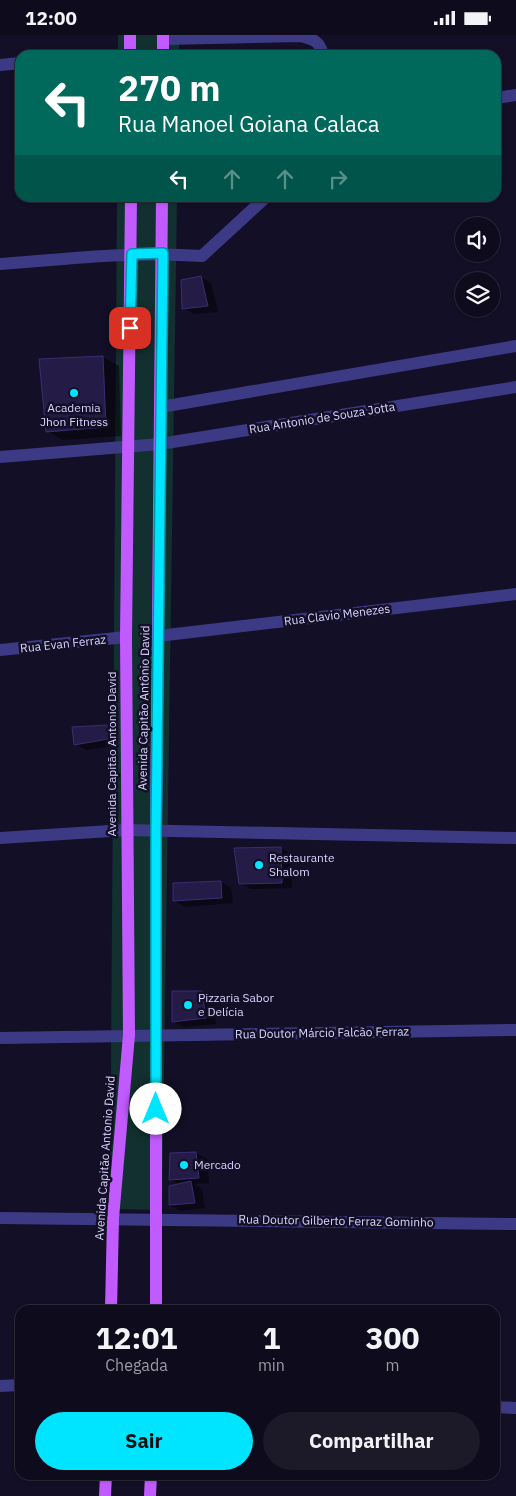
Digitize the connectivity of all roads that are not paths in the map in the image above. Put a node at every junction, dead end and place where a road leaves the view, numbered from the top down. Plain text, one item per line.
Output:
1 (130, 35) edge
2 (163, 37) edge
3 (130, 50) edge
4 (163, 50) edge
5 (322, 50) edge
6 (15, 64) edge
7 (0, 65) edge
8 (516, 95) edge
9 (501, 97) edge
10 (131, 202) edge
11 (162, 202) edge
12 (261, 202) edge
13 (163, 253) junction
14 (132, 254) junction
15 (0, 264) edge
16 (516, 345) edge
17 (516, 387) edge
18 (161, 407) junction
19 (160, 444) junction
20 (127, 447) junction
21 (0, 457) edge
22 (516, 594) edge
23 (158, 636) junction
24 (126, 637) junction
25 (0, 650) edge
26 (126, 830) junction
27 (156, 830) junction
28 (0, 838) edge
29 (516, 838) edge
30 (516, 1030) edge
31 (128, 1035) junction
32 (156, 1035) junction
33 (0, 1038) edge
34 (0, 1218) edge
35 (113, 1218) junction
36 (156, 1219) junction
37 (516, 1224) edge
38 (111, 1305) edge
39 (156, 1305) edge
40 (15, 1385) edge
41 (0, 1386) edge
42 (500, 1407) edge
43 (516, 1408) edge
44 (106, 1480) edge
45 (152, 1480) edge
46 (105, 1496) edge
47 (150, 1496) edge

1 - 3 main road
2 - 4 main road
2 - 5 street
6 - 7 street
8 - 9 street
10 - 14 main road, Avenida Capitão Antonio David
11 - 13 main road, Avenida Capitão Antônio David
12 - 13 street
13 - 14 street
13 - 18 main road, Avenida Capitão Antônio David
14 - 15 street
14 - 20 main road, Avenida Capitão Antonio David
16 - 18 street
17 - 19 street, Rua Antonio de Souza Jotta
18 - 19 main road, Avenida Capitão Antônio David
19 - 20 street, Rua Antonio de Souza Jotta
19 - 23 main road, Avenida Capitão Antônio David
20 - 21 street, Rua Antonio de Souza Jotta
20 - 24 main road, Avenida Capitão Antonio David
22 - 23 street, Rua Clavio Menezes
23 - 27 main road, Avenida Capitão Antônio David
24 - 25 street, Rua Evan Ferraz
24 - 26 main road, Avenida Capitão Antonio David
26 - 27 street
26 - 28 street
26 - 31 main road, Avenida Capitão Antonio David
27 - 29 street
27 - 32 main road, Avenida Capitão Antônio David
30 - 32 street, Rua Doutor Márcio Falcão Ferraz
31 - 32 street, Rua Doutor Márcio Falcão Ferraz
31 - 33 street, Rua Doutor Márcio Falcão Ferraz
31 - 35 main road, Avenida Capitão Antonio David
32 - 36 main road, Avenida Capitão Antônio David
34 - 35 street, Rua Doutor Gilberto Ferraz Gominho
35 - 36 street, Rua Doutor Gilberto Ferraz Gominho
35 - 38 main road, Avenida Capitão Antonio David
36 - 37 street, Rua Doutor Gilberto Ferraz Gominho
36 - 39 main road
40 - 41 street
42 - 43 street
44 - 46 main road
45 - 47 main road

